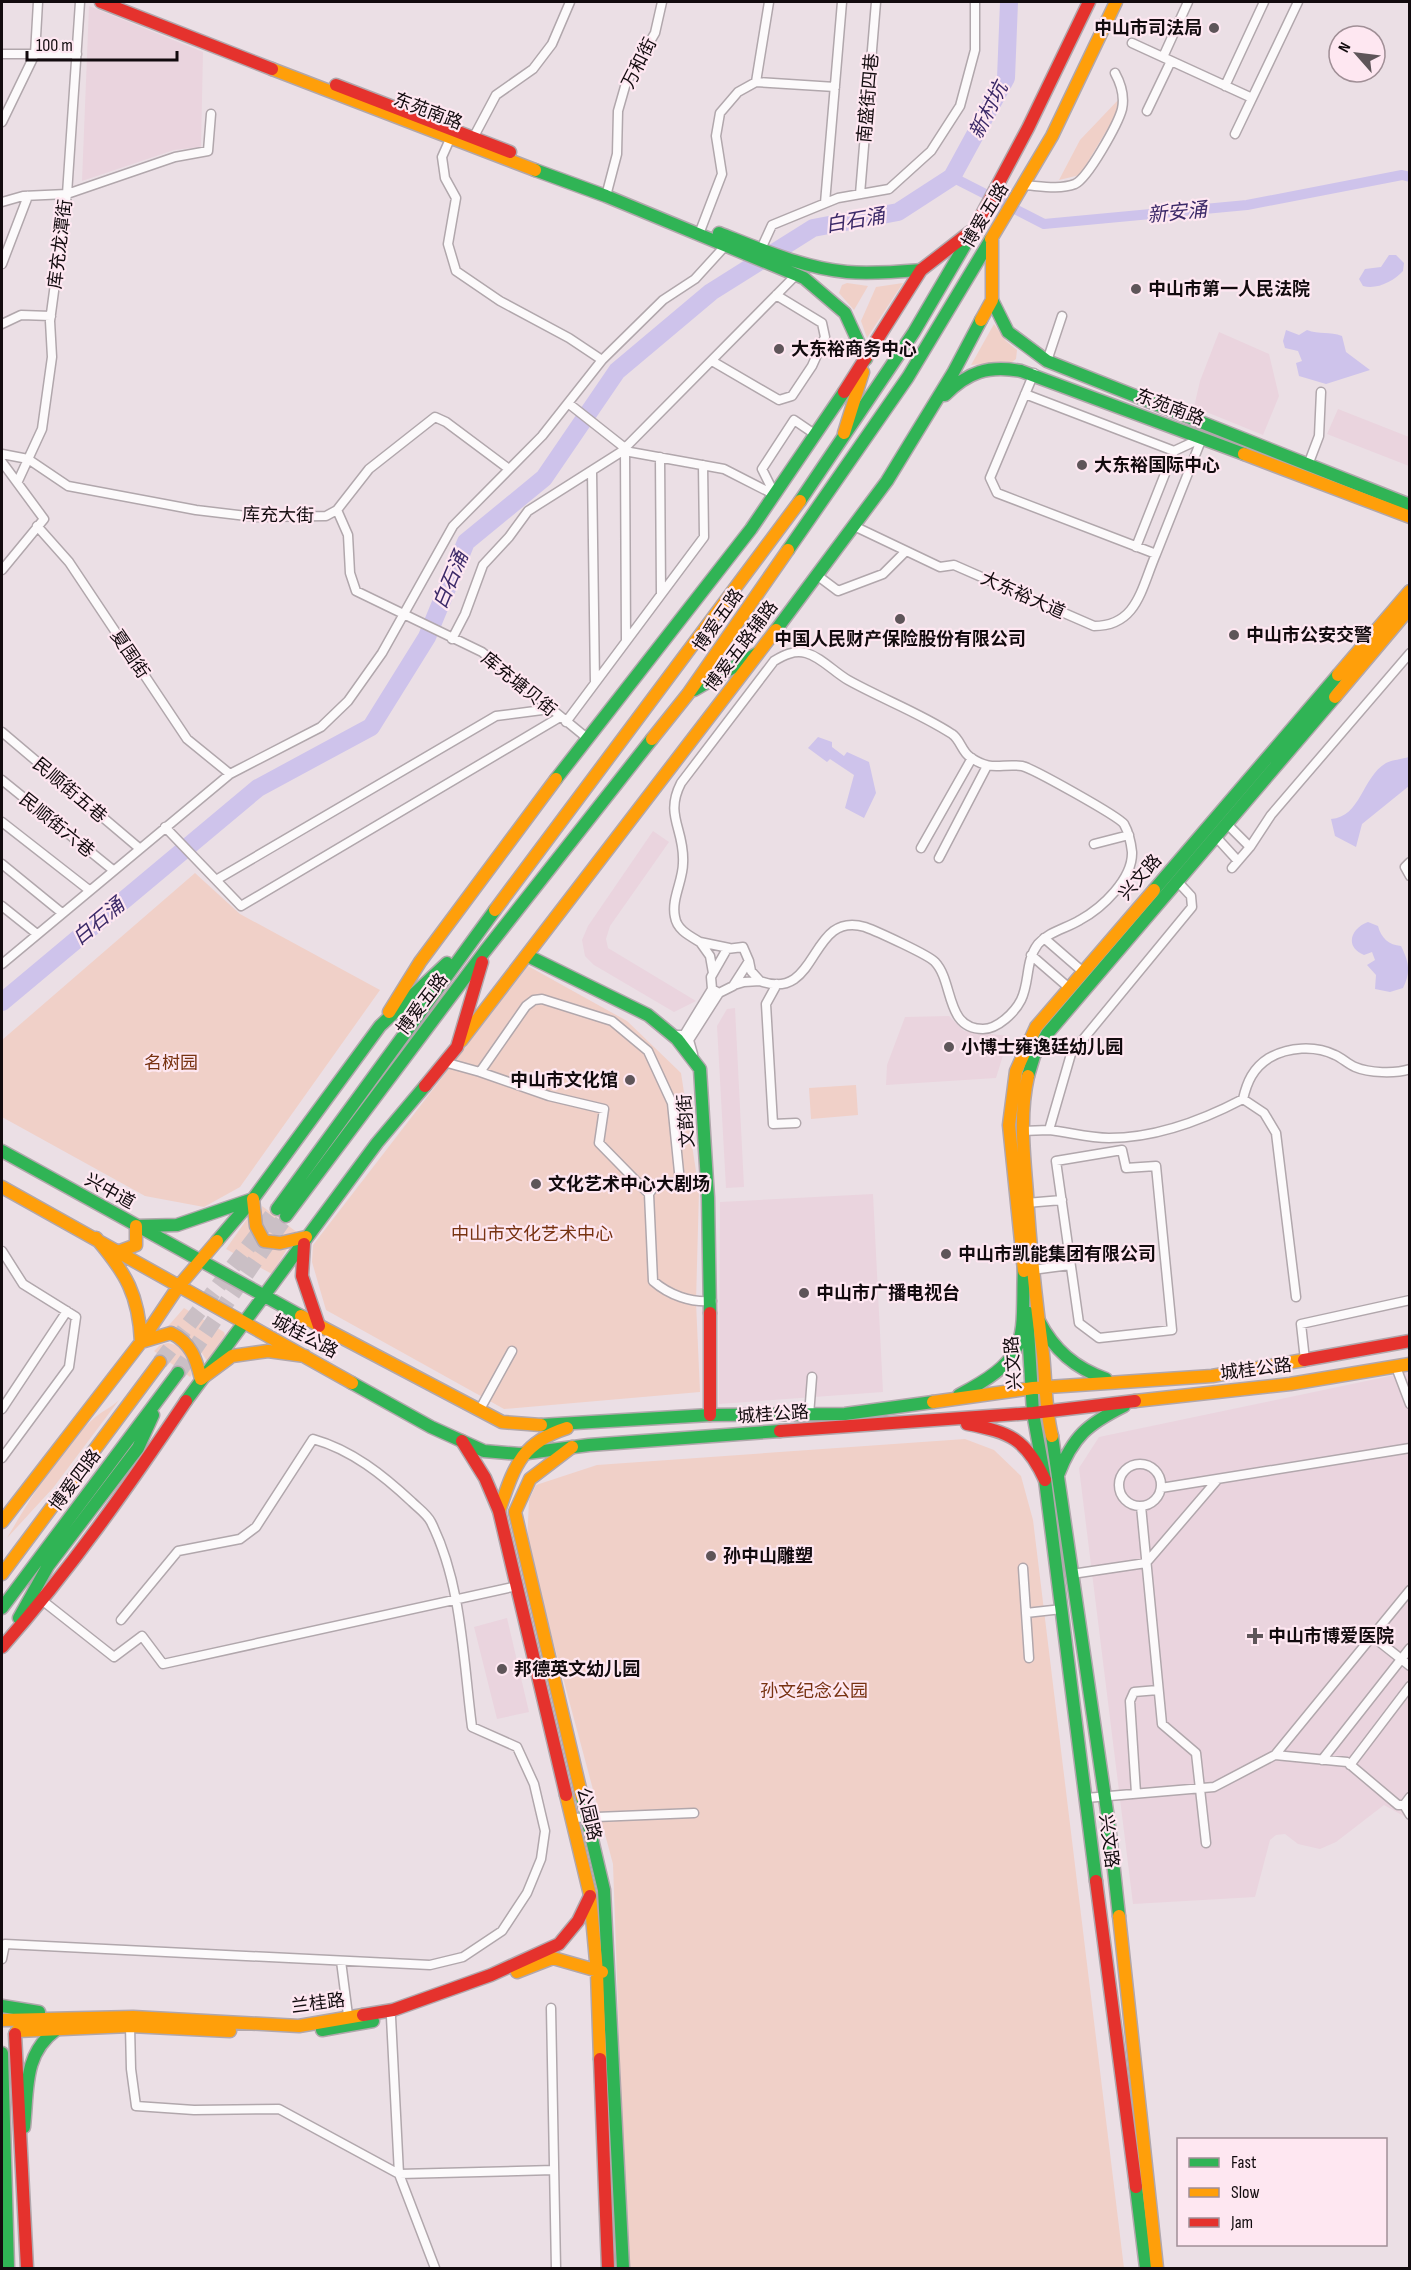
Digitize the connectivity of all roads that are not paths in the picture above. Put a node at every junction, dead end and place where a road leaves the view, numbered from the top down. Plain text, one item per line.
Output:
1 (38, 2) edge
2 (80, 2) edge
3 (101, 2) edge
4 (119, 2) edge
5 (570, 2) edge
6 (662, 2) edge
7 (769, 2) edge
8 (842, 2) edge
9 (876, 2) edge
10 (975, 2) edge
11 (1089, 2) edge
12 (1116, 2) edge
13 (1188, 2) edge
14 (1264, 2) edge
15 (1298, 2) edge
16 (1132, 43) dead end
17 (2, 54) edge
18 (35, 54) junction
19 (77, 54) junction
20 (1167, 59) junction
21 (1116, 73) dead end
22 (756, 82) junction
23 (1225, 86) junction
24 (835, 87) junction
25 (1252, 98) junction
26 (1147, 111) dead end
27 (211, 114) dead end
28 (2, 122) edge
29 (1235, 134) dead end
30 (450, 139) junction
31 (471, 142) junction
32 (1023, 185) junction
33 (607, 193) junction
34 (67, 194) junction
35 (860, 194) junction
36 (28, 196) junction
37 (2, 202) edge
38 (825, 203) junction
39 (976, 227) junction
40 (700, 230) junction
41 (992, 238) junction
42 (726, 245) junction
43 (752, 249) junction
44 (2, 264) edge
45 (921, 270) junction
46 (791, 273) junction
47 (776, 296) junction
48 (992, 300) junction
49 (51, 316) junction
50 (1062, 316) dead end
51 (2, 324) edge
52 (866, 359) junction
53 (602, 360) junction
54 (1047, 361) junction
55 (712, 362) junction
56 (1034, 373) junction
57 (1321, 392) dead end
58 (1025, 394) junction
59 (568, 403) junction
60 (928, 414) junction
61 (816, 435) junction
62 (1202, 438) junction
63 (840, 444) junction
64 (625, 448) junction
65 (1174, 451) junction
66 (2, 453) edge
67 (660, 457) junction
68 (28, 459) junction
69 (2, 462) edge
70 (703, 465) junction
71 (1308, 465) junction
72 (509, 469) junction
73 (592, 471) junction
74 (18, 481) junction
75 (775, 495) junction
76 (1410, 505) edge
77 (337, 510) junction
78 (1410, 517) edge
79 (37, 526) junction
80 (856, 527) junction
81 (1136, 547) junction
82 (905, 552) junction
83 (1156, 554) junction
84 (2, 570) edge
85 (818, 576) junction
86 (1410, 591) edge
87 (661, 595) junction
88 (1410, 609) edge
89 (404, 614) junction
90 (450, 638) junction
91 (626, 641) junction
92 (758, 653) junction
93 (1410, 653) edge
94 (595, 682) junction
95 (688, 694) junction
96 (550, 709) junction
97 (563, 720) junction
98 (2, 732) edge
99 (587, 738) junction
100 (972, 758) junction
101 (987, 766) junction
102 (230, 774) junction
103 (2, 780) edge
104 (2, 822) edge
105 (1228, 825) junction
106 (165, 827) junction
107 (1129, 835) junction
108 (1217, 838) junction
109 (1094, 844) dead end
110 (1250, 847) junction
111 (139, 848) junction
112 (921, 848) dead end
113 (939, 858) dead end
114 (1410, 862) edge
115 (2, 864) edge
116 (113, 870) junction
117 (1410, 876) edge
118 (216, 880) junction
119 (1178, 882) junction
120 (89, 890) junction
121 (2, 906) edge
122 (62, 913) junction
123 (37, 934) junction
124 (477, 936) junction
125 (1044, 938) junction
126 (700, 942) junction
127 (729, 948) junction
128 (485, 951) junction
129 (1031, 955) junction
130 (528, 956) junction
131 (4, 958) edge
132 (749, 961) junction
133 (1082, 971) junction
134 (713, 974) junction
135 (760, 981) junction
136 (777, 984) junction
137 (733, 986) junction
138 (1068, 987) junction
139 (716, 991) junction
140 (380, 1026) junction
141 (674, 1035) junction
142 (457, 1047) junction
143 (693, 1055) junction
144 (444, 1062) junction
145 (1410, 1069) edge
146 (480, 1072) junction
147 (1243, 1099) junction
148 (796, 1123) dead end
149 (1049, 1130) junction
150 (1022, 1131) junction
151 (2, 1151) edge
152 (708, 1178) junction
153 (680, 1182) junction
154 (2, 1187) edge
155 (649, 1194) junction
156 (253, 1199) junction
157 (1062, 1200) junction
158 (1026, 1203) junction
159 (136, 1226) junction
160 (306, 1237) junction
161 (96, 1238) junction
162 (2, 1251) edge
163 (120, 1251) junction
164 (201, 1260) junction
165 (1071, 1265) junction
166 (1028, 1267) junction
167 (178, 1287) junction
168 (264, 1296) junction
169 (1296, 1297) dead end
170 (1410, 1300) edge
171 (712, 1301) junction
172 (67, 1311) junction
173 (1038, 1321) junction
174 (244, 1324) junction
175 (319, 1326) junction
176 (1410, 1341) edge
177 (141, 1342) junction
178 (512, 1351) dead end
179 (305, 1356) junction
180 (1305, 1360) junction
181 (160, 1362) tunnel mouth
182 (1410, 1364) edge
183 (1396, 1368) junction
184 (178, 1373) tunnel mouth
185 (812, 1377) dead end
186 (201, 1379) junction
187 (1117, 1383) junction
188 (1047, 1387) junction
189 (1033, 1388) junction
190 (947, 1401) junction
191 (1132, 1402) junction
192 (1410, 1404) edge
193 (153, 1406) junction
194 (2, 1409) edge
195 (480, 1411) junction
196 (1046, 1412) junction
197 (1033, 1413) junction
198 (710, 1415) junction
199 (809, 1415) junction
200 (947, 1420) junction
201 (589, 1423) junction
202 (462, 1442) junction
203 (572, 1447) junction
204 (1410, 1448) edge
205 (520, 1454) junction
206 (2, 1458) edge
207 (1058, 1475) junction
208 (1218, 1479) junction
209 (1045, 1480) junction
210 (1161, 1488) junction
211 (1141, 1506) junction
212 (499, 1511) junction
213 (2, 1522) edge
214 (1146, 1563) junction
215 (1023, 1568) dead end
216 (2, 1573) edge
217 (1072, 1574) junction
218 (516, 1586) junction
219 (1410, 1590) edge
220 (456, 1600) junction
221 (43, 1601) junction
222 (2, 1608) edge
223 (1062, 1610) junction
224 (1026, 1613) junction
225 (121, 1620) dead end
226 (1372, 1636) junction
227 (2, 1639) edge
228 (2, 1647) edge
229 (1410, 1648) edge
230 (1029, 1658) dead end
231 (1401, 1659) junction
232 (1410, 1666) edge
233 (1410, 1686) edge
234 (1158, 1690) junction
235 (1275, 1755) junction
236 (1322, 1760) junction
237 (1350, 1765) junction
238 (1200, 1788) junction
239 (1136, 1793) junction
240 (1105, 1796) junction
241 (1086, 1798) junction
242 (1407, 1801) edge
243 (694, 1813) dead end
244 (1410, 1815) edge
245 (572, 1818) junction
246 (588, 1818) junction
247 (1206, 1843) dead end
248 (590, 1895) junction
249 (595, 1929) junction
250 (569, 1932) junction
251 (607, 1932) junction
252 (2, 1959) edge
253 (340, 1961) junction
254 (603, 1972) junction
255 (2, 2006) edge
256 (550, 2008) dead end
257 (72, 2017) junction
258 (391, 2017) junction
259 (5, 2018) edge
260 (349, 2022) junction
261 (130, 2026) junction
262 (60, 2028) junction
263 (16, 2033) junction
264 (2, 2036) edge
265 (2, 2053) edge
266 (2, 2070) edge
267 (20, 2150) junction
268 (554, 2170) junction
269 (4, 2173) edge
270 (399, 2174) junction
271 (22, 2175) junction
272 (8, 2268) edge
273 (27, 2268) edge
274 (435, 2268) edge
275 (556, 2268) edge
276 (609, 2268) edge
277 (623, 2268) edge
278 (1146, 2268) edge
279 (1158, 2268) edge

1 - 18 street
2 - 19 street, 库充龙潭街
3 - 30 main road, 东苑南路
4 - 31 main road, 东苑南路
5 - 31 street
6 - 33 street, 万和街
7 - 22 street
8 - 24 street
9 - 35 street, 南盛街四巷
10 - 35 street
11 - 39 main road, 博爱五路
12 - 32 main road, 博爱五路
13 - 20 street
14 - 23 street
15 - 25 street
16 - 20 street
17 - 18 street
18 - 19 street
18 - 28 street
19 - 34 street, 库充龙潭街
20 - 23 street
20 - 26 street
21 - 32 street
22 - 24 street
22 - 40 street
23 - 25 street
24 - 38 street
25 - 29 street
27 - 34 street
30 - 31 main road, 东苑南路
30 - 53 street
31 - 33 main road, 东苑南路
32 - 41 main road, 博爱五路
33 - 40 main road, 东苑南路
34 - 36 street
34 - 49 street, 库充龙潭街
35 - 38 street
36 - 37 street
36 - 44 street
38 - 43 street
39 - 45 main road, 博爱五路
39 - 63 main road, 博爱五路
40 - 42 main road, 东苑南路
40 - 43 main road, 东苑南路
41 - 48 main road, 博爱五路辅路
41 - 95 main road, 博爱五路
42 - 43 main road, 东苑南路
42 - 53 street
43 - 45 main road
43 - 46 main road
45 - 52 main road, 博爱五路
46 - 47 street
46 - 52 main road
47 - 55 street
47 - 55 street
48 - 54 main road, 东苑南路
48 - 60 main road, 博爱五路辅路
49 - 51 street
49 - 68 street, 库充龙潭街
50 - 54 street
52 - 61 main road, 博爱五路
52 - 63 main road
53 - 59 street
54 - 71 main road, 东苑南路
55 - 64 street
56 - 58 street
56 - 60 main road, 东苑南路
56 - 62 main road, 东苑南路
57 - 71 street
58 - 65 street
58 - 81 street
59 - 64 street
59 - 72 street
60 - 80 main road, 博爱五路辅路
61 - 75 main road, 博爱五路
61 - 75 street
62 - 65 street
62 - 78 main road, 东苑南路
62 - 83 street, 大东裕大道
63 - 124 main road, 博爱五路
64 - 67 street
64 - 73 street
64 - 91 street
65 - 81 street
66 - 68 street, 库充大街
67 - 70 street
67 - 87 street
68 - 74 street, 库充龙潭街
68 - 77 street, 库充大街
69 - 74 street
70 - 75 street
70 - 87 street
71 - 76 main road, 东苑南路
72 - 77 street, 库充大街
72 - 89 street
73 - 90 street
73 - 94 street
74 - 79 street
75 - 99 main road, 博爱五路
77 - 89 street, 库充塘贝街
79 - 84 street
79 - 102 street, 夏围街
80 - 82 street, 大东裕大道
80 - 85 main road, 博爱五路辅路
81 - 83 street
82 - 83 street, 大东裕大道
82 - 85 street
85 - 92 main road, 博爱五路辅路
86 - 133 main road, 兴文路
87 - 91 street
88 - 105 main road, 兴文路
89 - 90 street, 库充塘贝街
89 - 102 street
90 - 96 street, 库充塘贝街
91 - 94 street
92 - 95 main road
92 - 130 main road, 博爱五路辅路
93 - 110 street
94 - 97 street
95 - 128 main road, 博爱五路
96 - 97 street, 库充塘贝街
96 - 118 street
97 - 99 street, 库充塘贝街
97 - 118 street
98 - 111 street, 民顺街五巷
99 - 140 main road, 博爱五路
100 - 101 street
100 - 112 street
100 - 126 street
101 - 107 street
101 - 113 street
102 - 106 street
103 - 116 street, 民顺街六巷
104 - 120 street
105 - 108 main road, 兴文路
105 - 110 street
106 - 111 street
106 - 118 street
107 - 109 street
107 - 125 street
108 - 110 street
108 - 119 main road, 兴文路
111 - 116 street
114 - 117 street
115 - 122 street
116 - 120 street
119 - 149 street
119 - 150 main road, 兴文路
120 - 122 street
121 - 123 street
122 - 123 street
123 - 131 street
124 - 128 main road, 博爱五路
124 - 140 main road
125 - 129 street
125 - 133 street
126 - 127 street
126 - 134 street
127 - 132 street
127 - 134 street
128 - 142 main road
129 - 136 street
129 - 138 street
130 - 141 main road, 文韵街
130 - 142 main road, 博爱五路辅路
132 - 135 street
132 - 137 street
133 - 138 main road, 兴文路
134 - 139 street
135 - 136 street
135 - 137 street
136 - 148 street
137 - 139 street
138 - 166 main road, 兴文路
139 - 141 street
139 - 143 street
140 - 156 main road
141 - 143 main road, 文韵街
142 - 144 main road, 博爱五路辅路
143 - 152 main road, 文韵街
144 - 146 street
144 - 160 main road, 博爱五路辅路
145 - 147 street
146 - 153 street
146 - 155 street
147 - 149 street
147 - 169 street
149 - 150 street
150 - 158 main road, 兴文路
151 - 159 main road, 兴中道
152 - 153 street
152 - 171 main road, 文韵街
153 - 155 street
154 - 161 main road
155 - 171 street
156 - 159 main road
156 - 160 main road
156 - 164 main road
157 - 158 street
157 - 165 street
157 - 165 street
158 - 166 main road, 兴文路
159 - 163 main road
159 - 164 main road, 兴中道
160 - 168 main road, 博爱五路辅路
160 - 175 main road
161 - 163 main road
161 - 177 main road
162 - 172 street
163 - 167 main road
164 - 167 main road
164 - 168 main road, 城桂公路
165 - 166 street
166 - 173 main road, 兴文路
166 - 189 main road, 兴文路
166 - 190 main road
167 - 174 main road, 城桂公路
167 - 177 main road
168 - 174 main road, 博爱五路辅路
168 - 175 main road, 城桂公路
170 - 180 street
171 - 198 main road, 文韵街
172 - 194 street
172 - 206 street
173 - 187 main road
173 - 188 main road, 兴文路
174 - 179 main road, 城桂公路
174 - 186 main road, 博爱五路辅路
175 - 195 main road, 城桂公路
176 - 180 main road, 城桂公路
177 - 186 main road
177 - 213 main road
178 - 195 street
179 - 186 main road
179 - 202 main road, 城桂公路
180 - 187 main road, 城桂公路
181 - 216 main road, 博爱四路
182 - 183 main road, 城桂公路
183 - 191 main road, 城桂公路
183 - 192 street
184 - 193 main road, 博爱四路
185 - 199 street
186 - 221 main road, 博爱五路辅路
187 - 188 main road, 城桂公路
188 - 189 main road, 城桂公路
188 - 196 main road, 兴文路
189 - 190 main road, 城桂公路
189 - 197 main road, 兴文路
190 - 199 main road, 城桂公路
191 - 196 main road, 城桂公路
191 - 207 main road
193 - 222 main road, 博爱四路
193 - 227 main road
195 - 201 main road, 城桂公路
196 - 197 main road, 城桂公路
196 - 207 main road, 兴文路
197 - 200 main road, 城桂公路
197 - 209 main road, 兴文路
198 - 199 main road, 城桂公路
198 - 201 main road, 城桂公路
200 - 203 main road, 城桂公路
200 - 209 main road
201 - 205 main road
202 - 205 main road, 城桂公路
202 - 212 main road, 公园路
203 - 205 main road, 城桂公路
203 - 246 main road, 公园路
204 - 208 street
205 - 212 main road
207 - 217 main road, 兴文路
208 - 210 street
208 - 214 street
209 - 223 main road, 兴文路
210 - 211 street
210 - 211 street
211 - 214 street
212 - 218 main road, 公园路
214 - 217 street
214 - 234 street
215 - 224 street
217 - 240 main road, 兴文路
218 - 220 street
218 - 245 main road, 公园路
219 - 226 street
220 - 221 street
220 - 225 street
220 - 253 street
221 - 228 main road, 博爱五路辅路
223 - 224 street
223 - 241 main road, 兴文路
224 - 230 street
226 - 231 street
226 - 235 street
229 - 231 street
231 - 232 street
231 - 236 street
233 - 237 street
234 - 238 street
234 - 239 street
235 - 236 street
235 - 238 street
236 - 237 street
237 - 242 street
238 - 239 street
238 - 247 street
239 - 240 street
240 - 241 street
240 - 279 main road, 兴文路
241 - 278 main road, 兴文路
242 - 244 street
243 - 246 street
245 - 246 street
245 - 248 main road, 公园路
246 - 251 main road, 公园路
248 - 249 main road, 公园路
248 - 250 main road, 兰桂路
249 - 250 main road
249 - 251 main road
249 - 254 main road, 公园路
250 - 260 main road, 兰桂路
251 - 254 main road, 公园路
252 - 253 street
253 - 260 street
254 - 258 main road, 兰桂路
254 - 276 main road, 公园路
254 - 277 main road, 公园路
255 - 257 main road
256 - 268 street
257 - 259 main road, 兰桂路
257 - 260 main road, 兰桂路
258 - 260 main road, 兰桂路
258 - 270 street
259 - 263 main road
260 - 261 main road, 兰桂路
261 - 262 main road, 兰桂路
261 - 270 street
262 - 263 main road, 兰桂路
262 - 267 main road
263 - 264 main road, 兰桂路
263 - 267 main road
265 - 266 main road
266 - 269 main road
267 - 271 main road
268 - 270 street
268 - 275 street
269 - 271 main road
269 - 272 main road
270 - 274 street
271 - 273 main road

